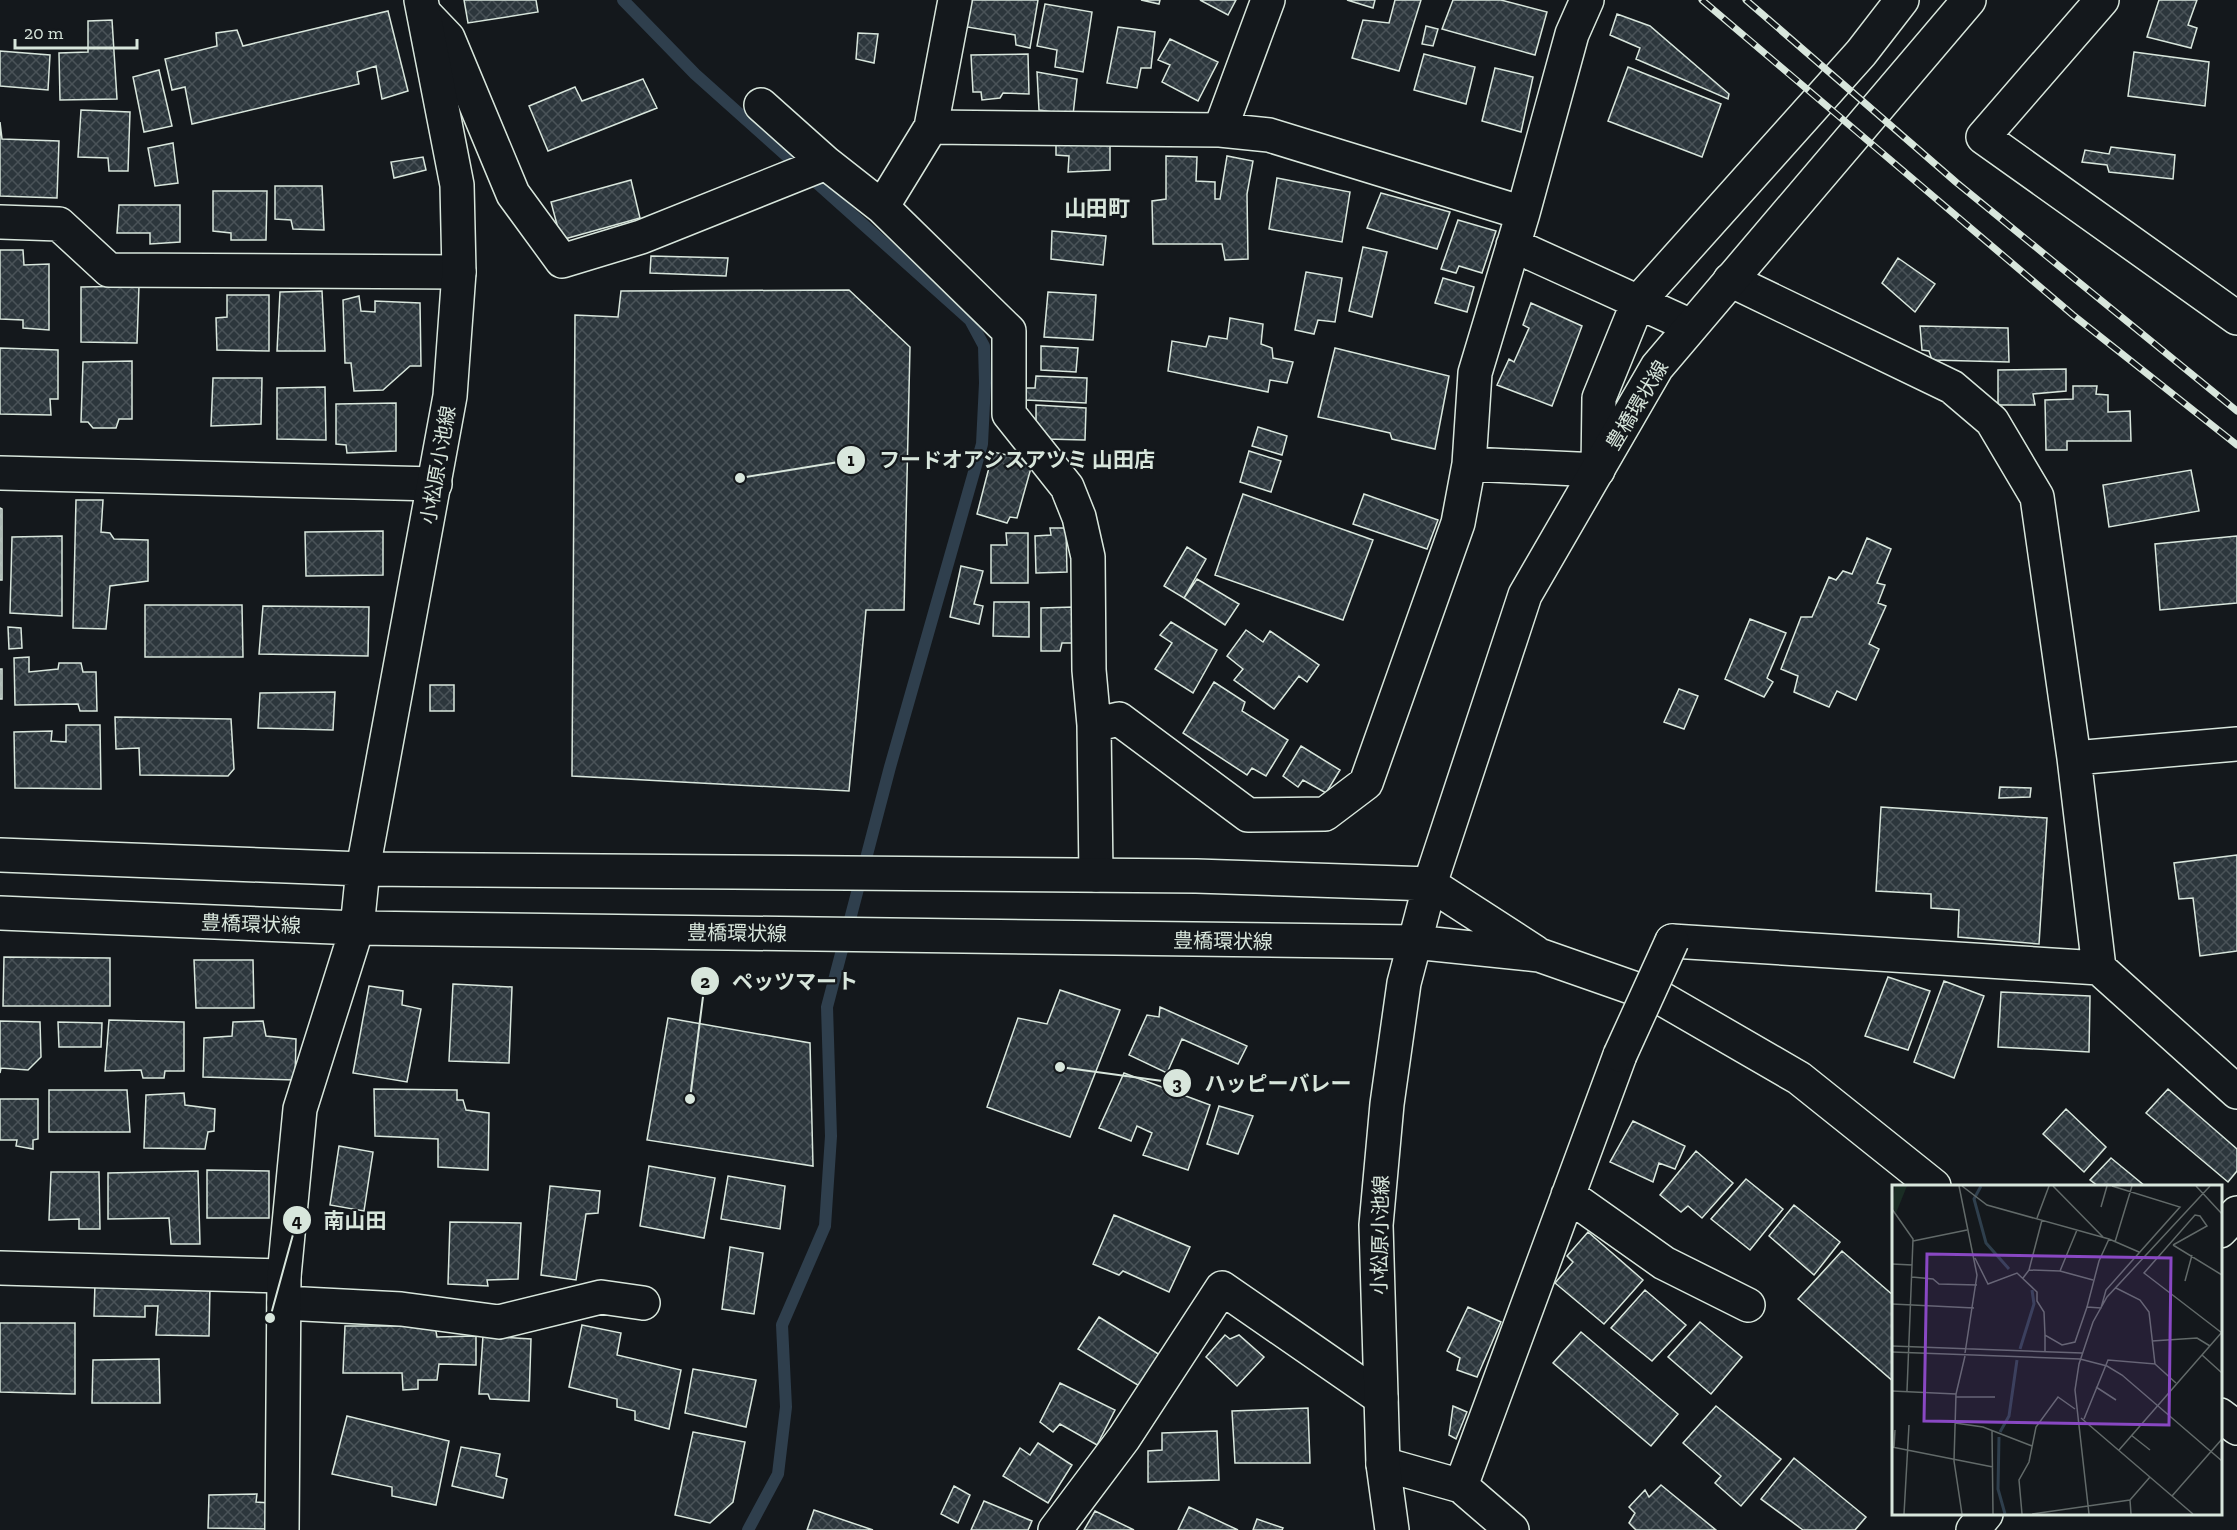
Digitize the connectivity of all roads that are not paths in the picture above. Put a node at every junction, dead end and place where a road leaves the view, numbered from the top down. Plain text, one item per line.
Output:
1 (955, 0) edge
2 (1268, 0) edge
3 (1587, 0) edge
4 (1902, 0) edge
5 (1969, 0) edge
6 (2102, 0) edge
7 (423, 7) edge
8 (761, 105) dead end
9 (931, 127) junction
10 (1221, 130) junction
11 (821, 164) junction
12 (882, 207) junction
13 (1523, 213) junction
14 (0, 222) edge
15 (1513, 245) junction
16 (459, 272) junction
17 (1730, 280) junction
18 (1638, 302) junction
19 (2237, 318) edge
20 (1691, 326) junction
21 (1469, 464) junction
22 (1598, 470) junction
23 (0, 473) edge
24 (435, 484) junction
25 (1094, 725) junction
26 (2237, 744) edge
27 (2074, 758) junction
28 (0, 855) edge
29 (363, 869) junction
30 (1096, 875) junction
31 (1430, 884) junction
32 (0, 914) edge
33 (357, 928) junction
34 (1414, 942) junction
35 (1539, 955) junction
36 (2099, 968) junction
37 (2237, 1092) edge
38 (1933, 1185) edge
39 (1568, 1195) junction
40 (2237, 1213) edge
41 (2222, 1229) edge
42 (0, 1268) edge
43 (284, 1289) junction
44 (643, 1303) dead end
45 (1748, 1305) dead end
46 (1380, 1398) junction
47 (2222, 1416) edge
48 (2237, 1428) edge
49 (1383, 1464) junction
50 (1461, 1486) junction
51 (1985, 1515) edge
52 (282, 1530) edge
53 (1055, 1530) edge
54 (1392, 1530) edge
55 (1512, 1530) edge
56 (1973, 1530) edge

1 - 9 street
2 - 10 street
3 - 13 street
4 - 18 street
5 - 17 street, 豊橋環状線
6 - 19 street
7 - 11 street
7 - 16 street, 小松原小池線
8 - 11 street
9 - 10 street
9 - 12 street
10 - 13 street
11 - 12 street
12 - 25 street
13 - 15 street
14 - 16 street
15 - 18 street
15 - 21 street
16 - 24 street, 小松原小池線
17 - 20 street, 豊橋環状線
17 - 27 street
18 - 20 street
18 - 22 street
20 - 22 street, 豊橋環状線
21 - 22 street
21 - 25 street
22 - 31 street, 豊橋環状線
23 - 24 street
24 - 29 street, 小松原小池線
25 - 30 street
26 - 27 street
27 - 36 street
28 - 29 street
29 - 30 street
29 - 33 street, 小松原小池線
30 - 31 street
31 - 34 street, 豊橋環状線
31 - 35 street
32 - 33 street, 豊橋環状線
33 - 34 street, 豊橋環状線
33 - 43 street, 小松原小池線
34 - 35 street
34 - 46 street, 小松原小池線
35 - 38 street
36 - 37 street
36 - 39 street, bridge
39 - 45 street
39 - 50 street
40 - 41 street
42 - 43 street
43 - 44 street
43 - 52 street, 小松原小池線
46 - 49 street, 小松原小池線
46 - 53 street
47 - 48 street
49 - 50 street
49 - 54 street, 小松原小池線
50 - 55 street
51 - 56 street

